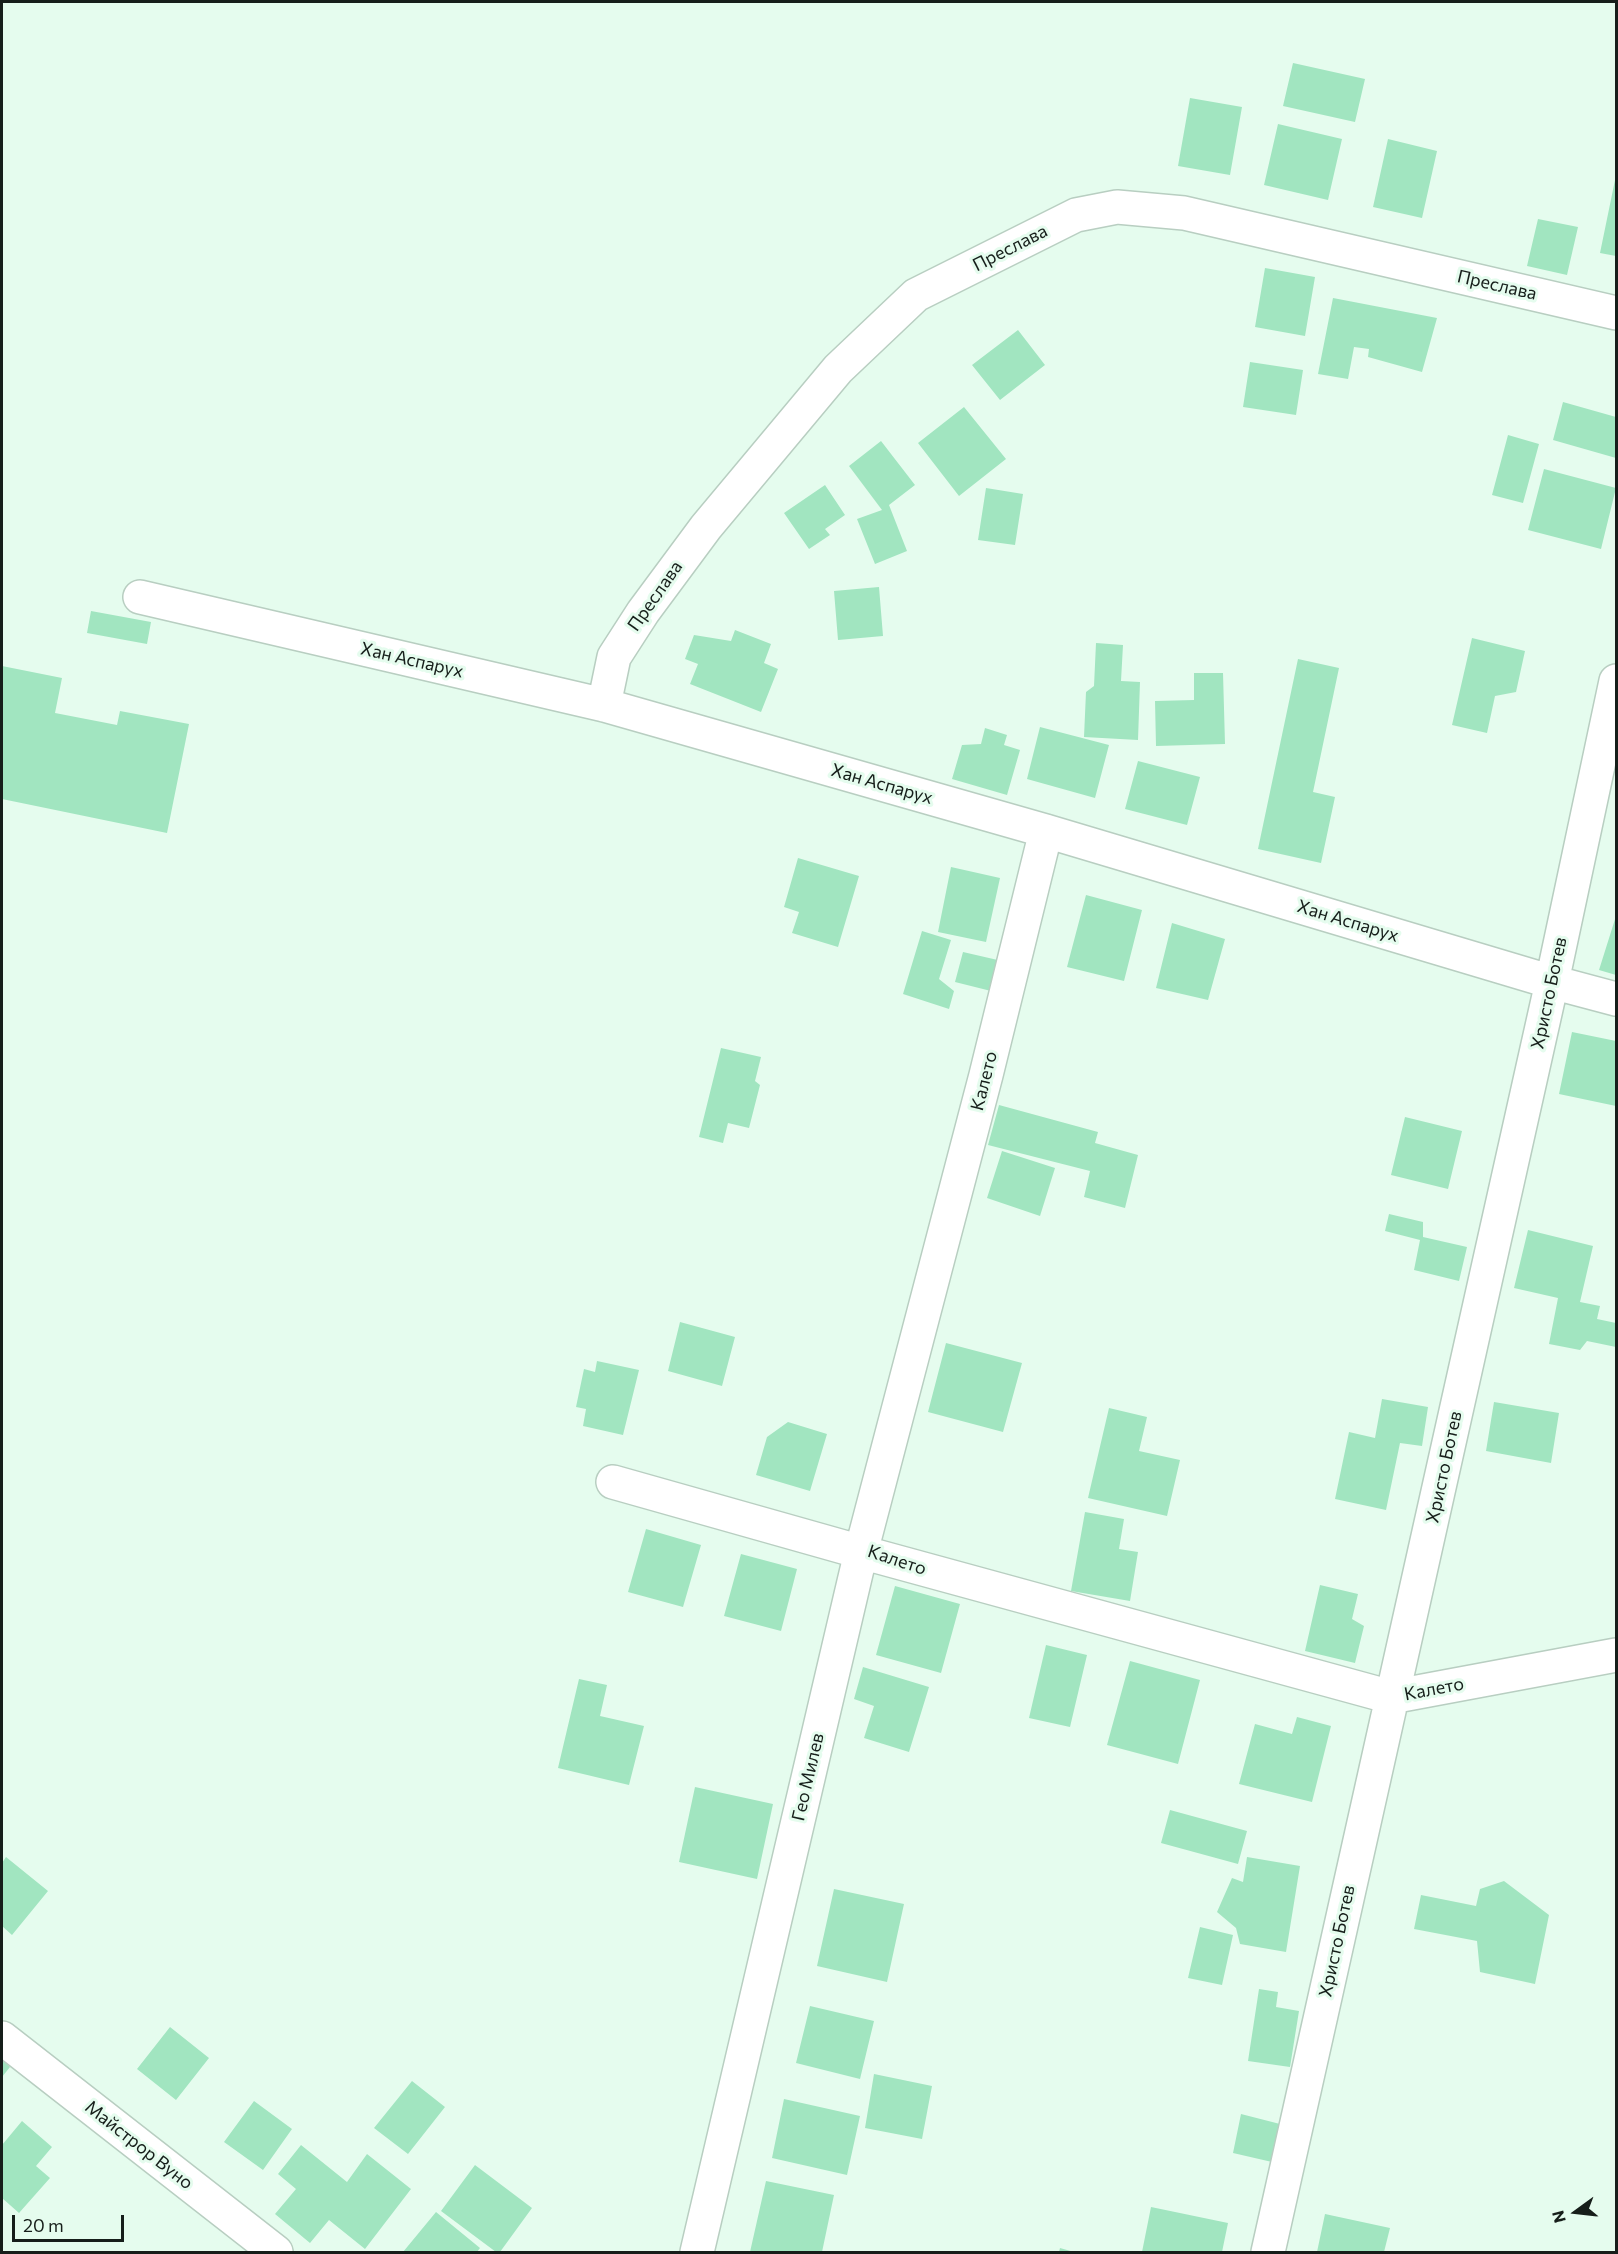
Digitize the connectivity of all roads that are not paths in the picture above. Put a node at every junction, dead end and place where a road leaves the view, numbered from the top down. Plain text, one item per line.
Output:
1 (1617, 313) edge
2 (140, 597) dead end
3 (1617, 681) edge
4 (604, 705) junction
5 (1046, 831) junction
6 (1552, 982) junction
7 (1617, 999) edge
8 (613, 1482) dead end
9 (861, 1552) junction
10 (1617, 1655) edge
11 (1391, 1697) junction
12 (2, 2038) edge
13 (276, 2253) edge
14 (697, 2253) edge
15 (1268, 2253) edge

1 - 4 street, Преслава
2 - 4 street, Хан Аспарух
3 - 6 street, Христо Ботев
4 - 5 street, Хан Аспарух
5 - 6 street, Хан Аспарух
5 - 9 street, Калето
6 - 7 street, Хан Аспарух
6 - 11 street, Христо Ботев
8 - 9 street
9 - 11 street, Калето
9 - 14 street, Гео Милев
10 - 11 street, Калето
11 - 15 street, Христо Ботев
12 - 13 street, Майстрор Вуно

